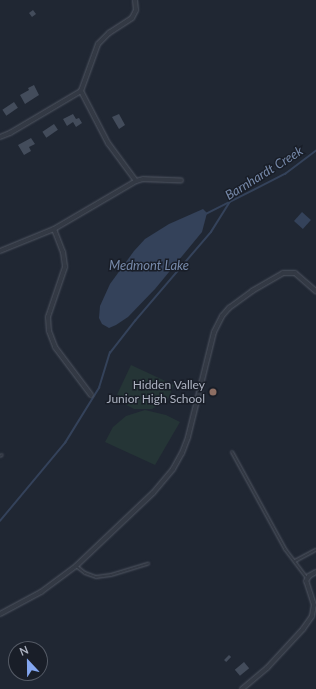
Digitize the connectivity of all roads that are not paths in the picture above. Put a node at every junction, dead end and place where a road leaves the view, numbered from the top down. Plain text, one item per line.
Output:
1 (135, 0) edge
2 (81, 91) junction
3 (0, 137) edge
4 (136, 180) junction
5 (181, 180) dead end
6 (54, 229) junction
7 (0, 251) edge
8 (316, 291) edge
9 (91, 395) dead end
10 (232, 452) dead end
11 (316, 550) edge
12 (295, 562) junction
13 (148, 564) dead end
14 (76, 566) junction
15 (316, 572) edge
16 (307, 578) junction
17 (0, 614) edge
18 (242, 689) edge

1 - 2 street
2 - 3 street
2 - 4 street
4 - 5 street
4 - 6 street
6 - 7 street
6 - 9 street
8 - 14 street
10 - 12 lane
11 - 12 lane
12 - 16 lane
13 - 14 lane
14 - 17 street
15 - 16 street
16 - 18 street

